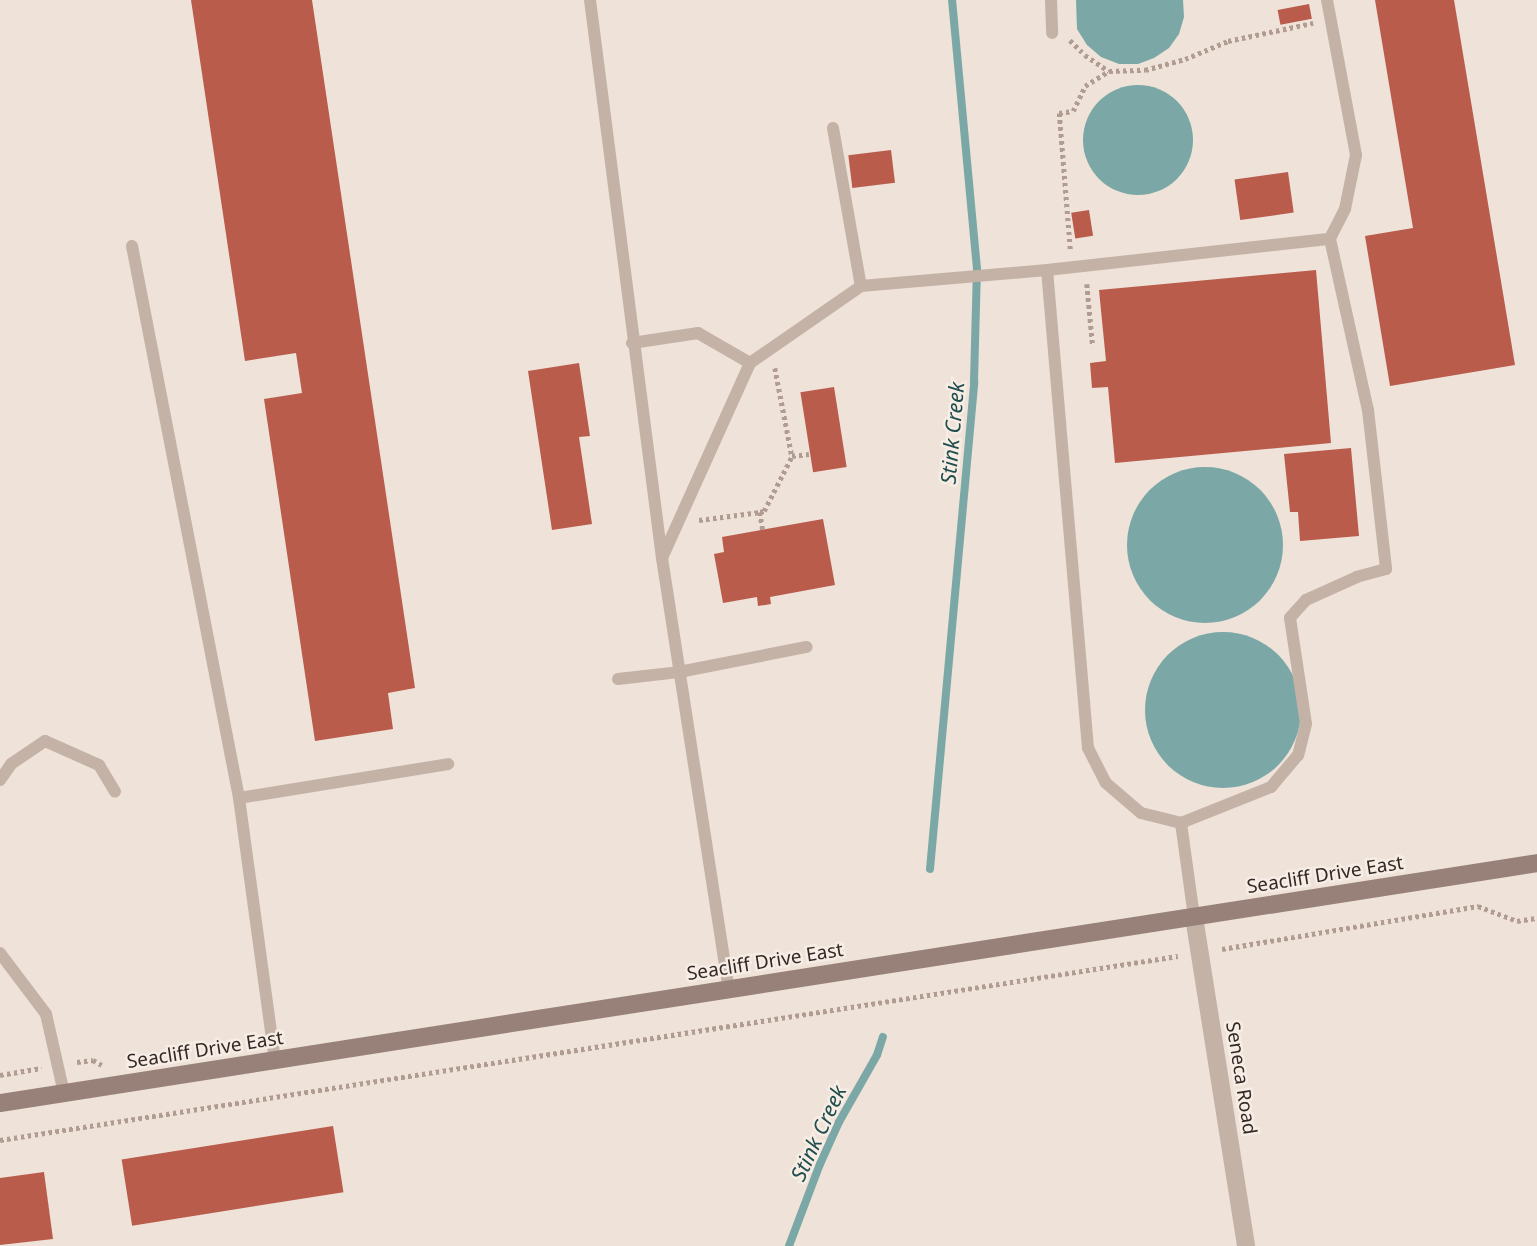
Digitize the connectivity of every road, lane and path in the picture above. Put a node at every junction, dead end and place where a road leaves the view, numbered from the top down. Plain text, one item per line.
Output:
1 (590, 0) edge
2 (1051, 0) edge
3 (1327, 0) edge
4 (1331, 19) junction
5 (1052, 27) joint
6 (1110, 71) junction
7 (833, 128) dead end
8 (1330, 239) junction
9 (132, 246) dead end
10 (1085, 266) junction
11 (1072, 268) junction
12 (1047, 270) junction
13 (861, 286) junction
14 (632, 343) junction
15 (1093, 347) dead end
16 (771, 349) junction
17 (750, 363) junction
18 (809, 454) dead end
19 (793, 456) junction
20 (760, 512) junction
21 (677, 523) junction
22 (763, 530) dead end
23 (662, 558) junction
24 (807, 647) dead end
25 (679, 672) junction
26 (618, 679) dead end
27 (448, 764) dead end
28 (0, 780) edge
29 (115, 792) dead end
30 (239, 798) junction
31 (1181, 822) junction
32 (1537, 863) edge
33 (1194, 917) junction
34 (1537, 918) edge
35 (0, 953) edge
36 (1199, 953) junction
37 (729, 989) junction
38 (275, 1060) junction
39 (64, 1093) junction
40 (0, 1103) edge
41 (0, 1140) edge
42 (1246, 1246) edge

1 - 14 lane
2 - 5 lane
3 - 4 lane
4 - 6 path
4 - 8 lane
5 - 6 path
6 - 11 path
7 - 13 lane
8 - 10 lane
8 - 31 lane
9 - 30 lane
10 - 11 lane
10 - 15 path
11 - 12 lane
12 - 13 lane
12 - 31 lane
13 - 16 lane
14 - 17 lane
14 - 23 lane
16 - 17 lane
16 - 19 path
17 - 21 lane
18 - 19 path
19 - 20 path
20 - 21 path
20 - 22 path
21 - 23 lane
23 - 25 lane
24 - 25 lane
25 - 26 lane
25 - 37 lane
27 - 30 lane
28 - 29 lane
30 - 38 lane
31 - 33 lane
32 - 33 main road, Seacliff Drive East
33 - 36 street, Seneca Road
33 - 37 main road, Seacliff Drive East
34 - 36 path
35 - 39 lane
36 - 41 path
36 - 42 street, Seneca Road
37 - 38 main road, Seacliff Drive East
38 - 39 main road, Seacliff Drive East
39 - 40 main road, Seacliff Drive East

